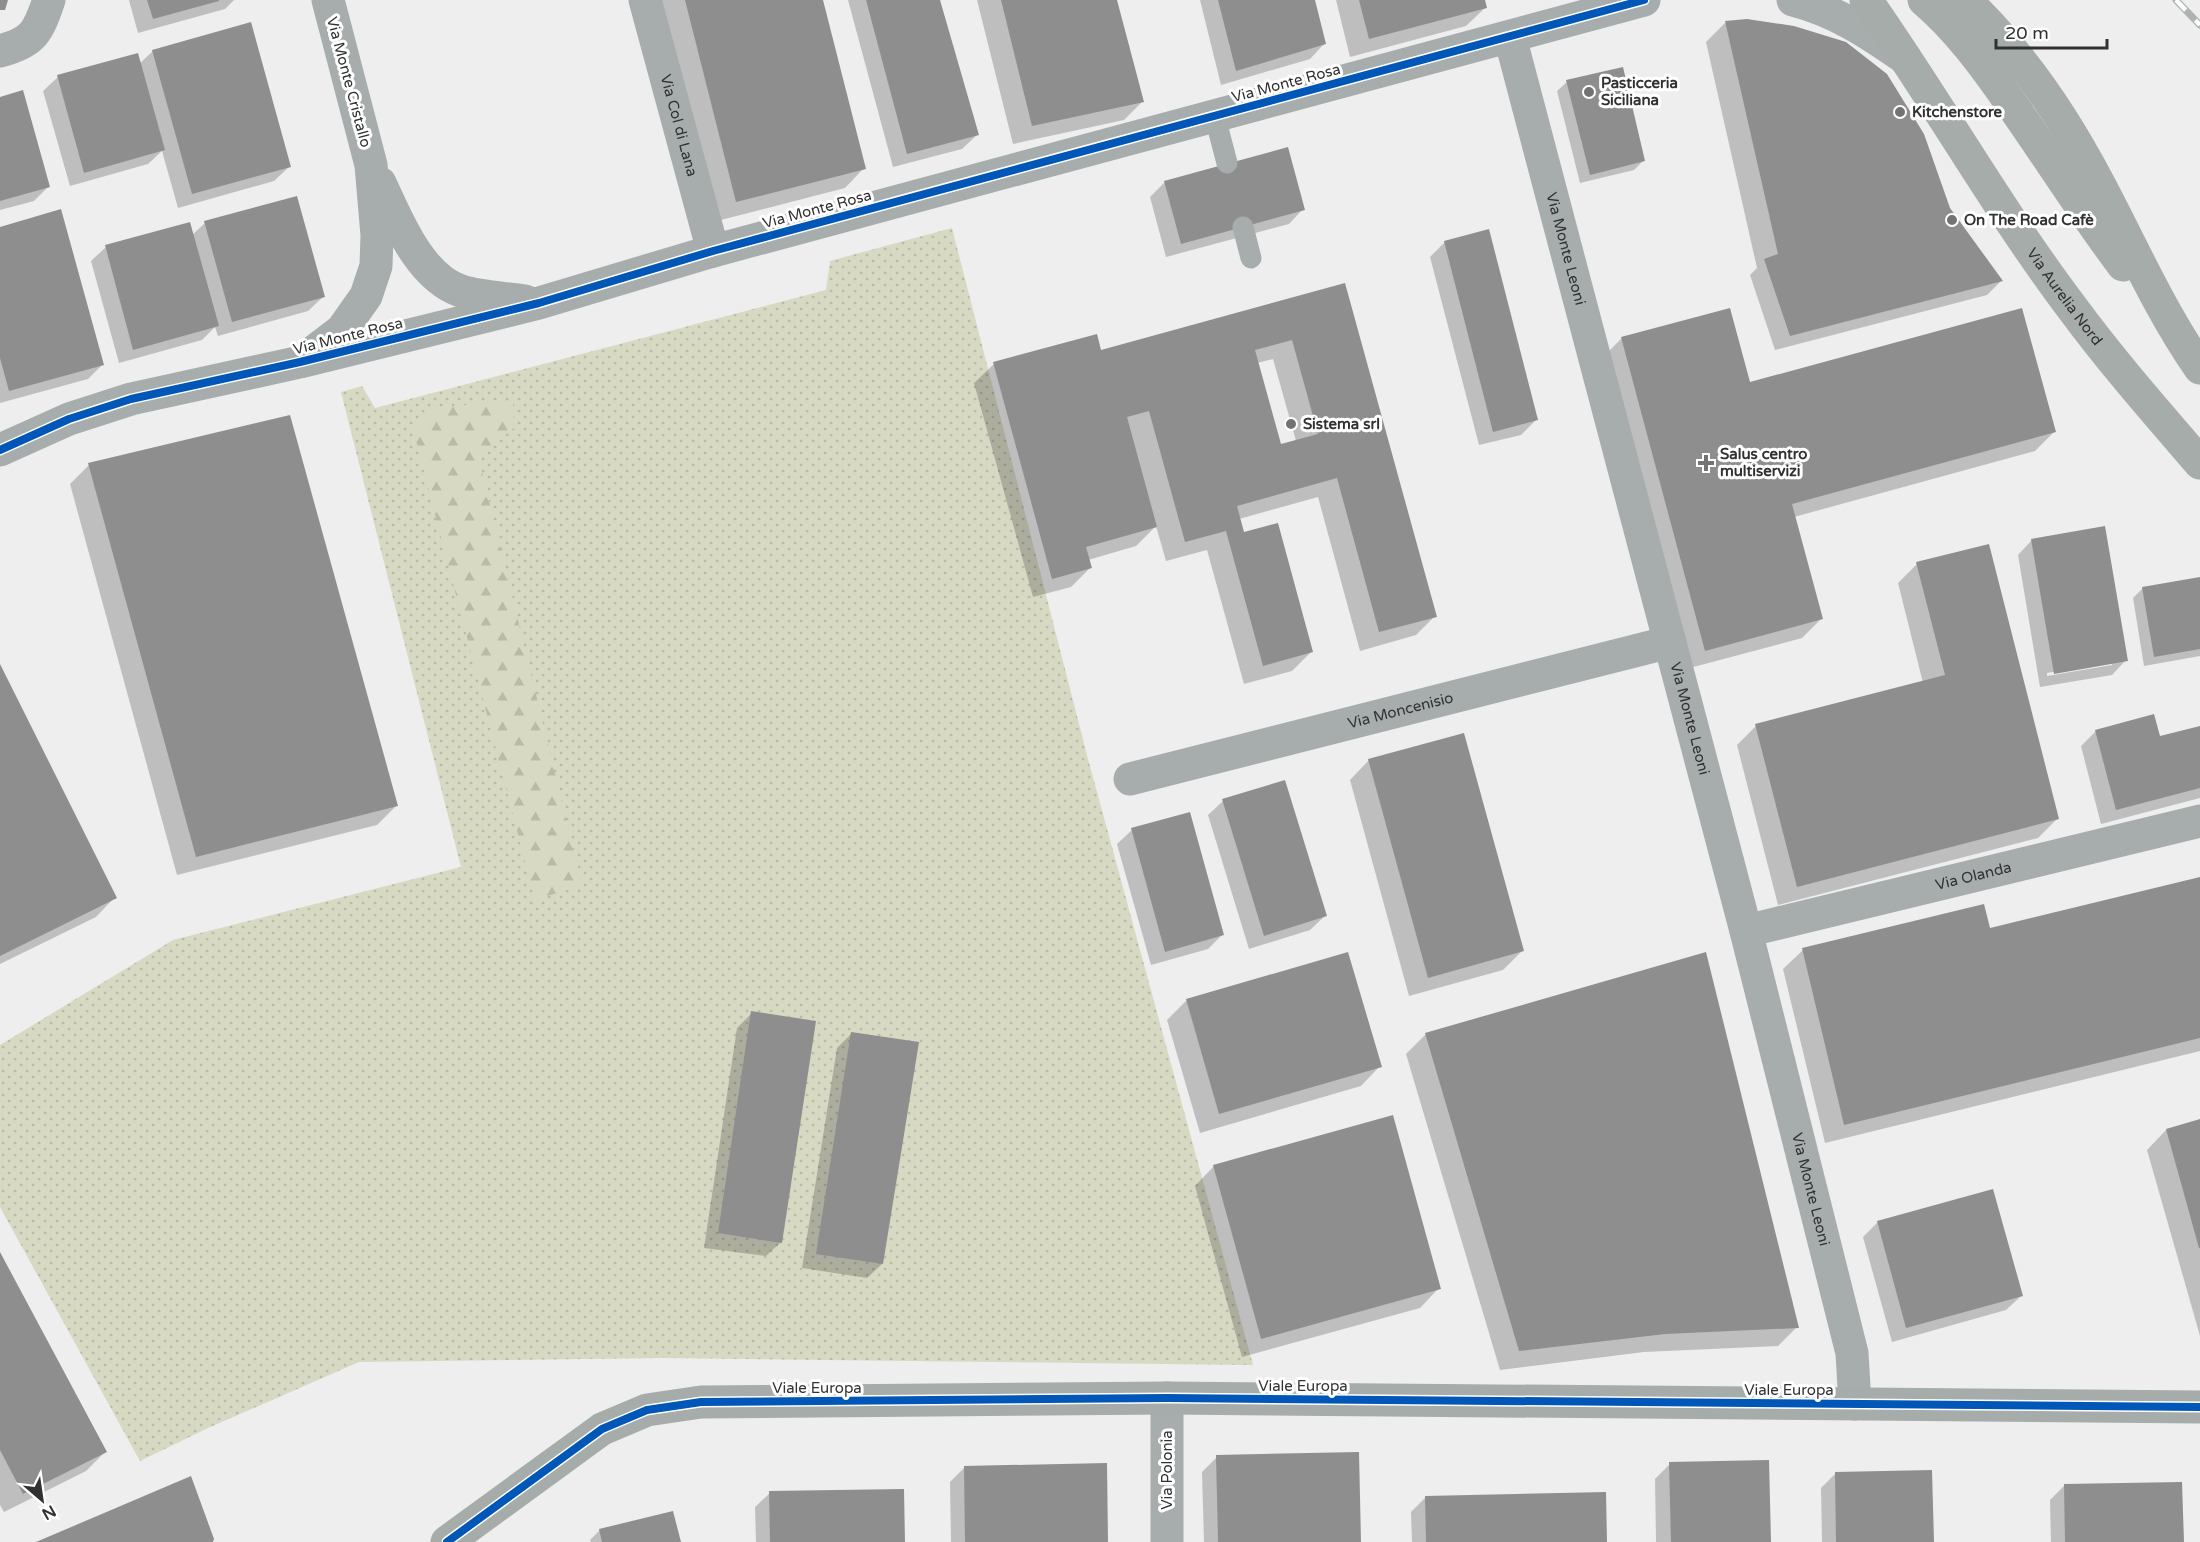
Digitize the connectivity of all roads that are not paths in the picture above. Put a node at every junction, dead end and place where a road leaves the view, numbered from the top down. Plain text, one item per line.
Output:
1 (49, 0) edge
2 (328, 0) edge
3 (645, 0) edge
4 (1644, 0) edge
5 (1793, 0) edge
6 (1866, 0) edge
7 (1924, 0) edge
8 (1965, 0) edge
9 (1510, 37) junction
10 (14, 46) edge
11 (1908, 60) junction
12 (1215, 117) junction
13 (1227, 163) dead end
14 (371, 165) junction
15 (1243, 226) dead end
16 (713, 251) junction
17 (1251, 258) dead end
18 (539, 303) junction
19 (2177, 335) junction
20 (300, 362) junction
21 (2200, 368) edge
22 (0, 450) edge
23 (2200, 463) edge
24 (1670, 642) junction
25 (1130, 779) dead end
26 (2200, 822) edge
27 (1746, 931) junction
28 (1167, 1398) junction
29 (1855, 1404) junction
30 (2200, 1407) edge
31 (447, 1542) edge
32 (1167, 1542) edge

1 - 10 street
2 - 14 street, Via Monte Cristallo
3 - 16 street, Via Col di Lana
4 - 9 street, Via Monte Rosa
5 - 11 street
6 - 11 street, Via Aurelia Nord
7 - 19 street
8 - 19 street
9 - 12 street, Via Monte Rosa
9 - 24 street, Via Monte Leoni
11 - 23 street, Via Aurelia Nord
12 - 13 lane
12 - 16 street, Via Monte Rosa
14 - 18 street
14 - 20 street
15 - 17 lane
16 - 18 street, Via Monte Rosa
18 - 20 street, Via Monte Rosa
19 - 21 street
20 - 22 street, Via Monte Rosa
24 - 25 street, Via Moncenisio
24 - 27 street, Via Monte Leoni
26 - 27 street, Via Olanda
27 - 29 street, Via Monte Leoni
28 - 29 street, Viale Europa
28 - 31 street, Viale Europa
28 - 32 street, Via Polonia
29 - 30 street, Viale Europa

